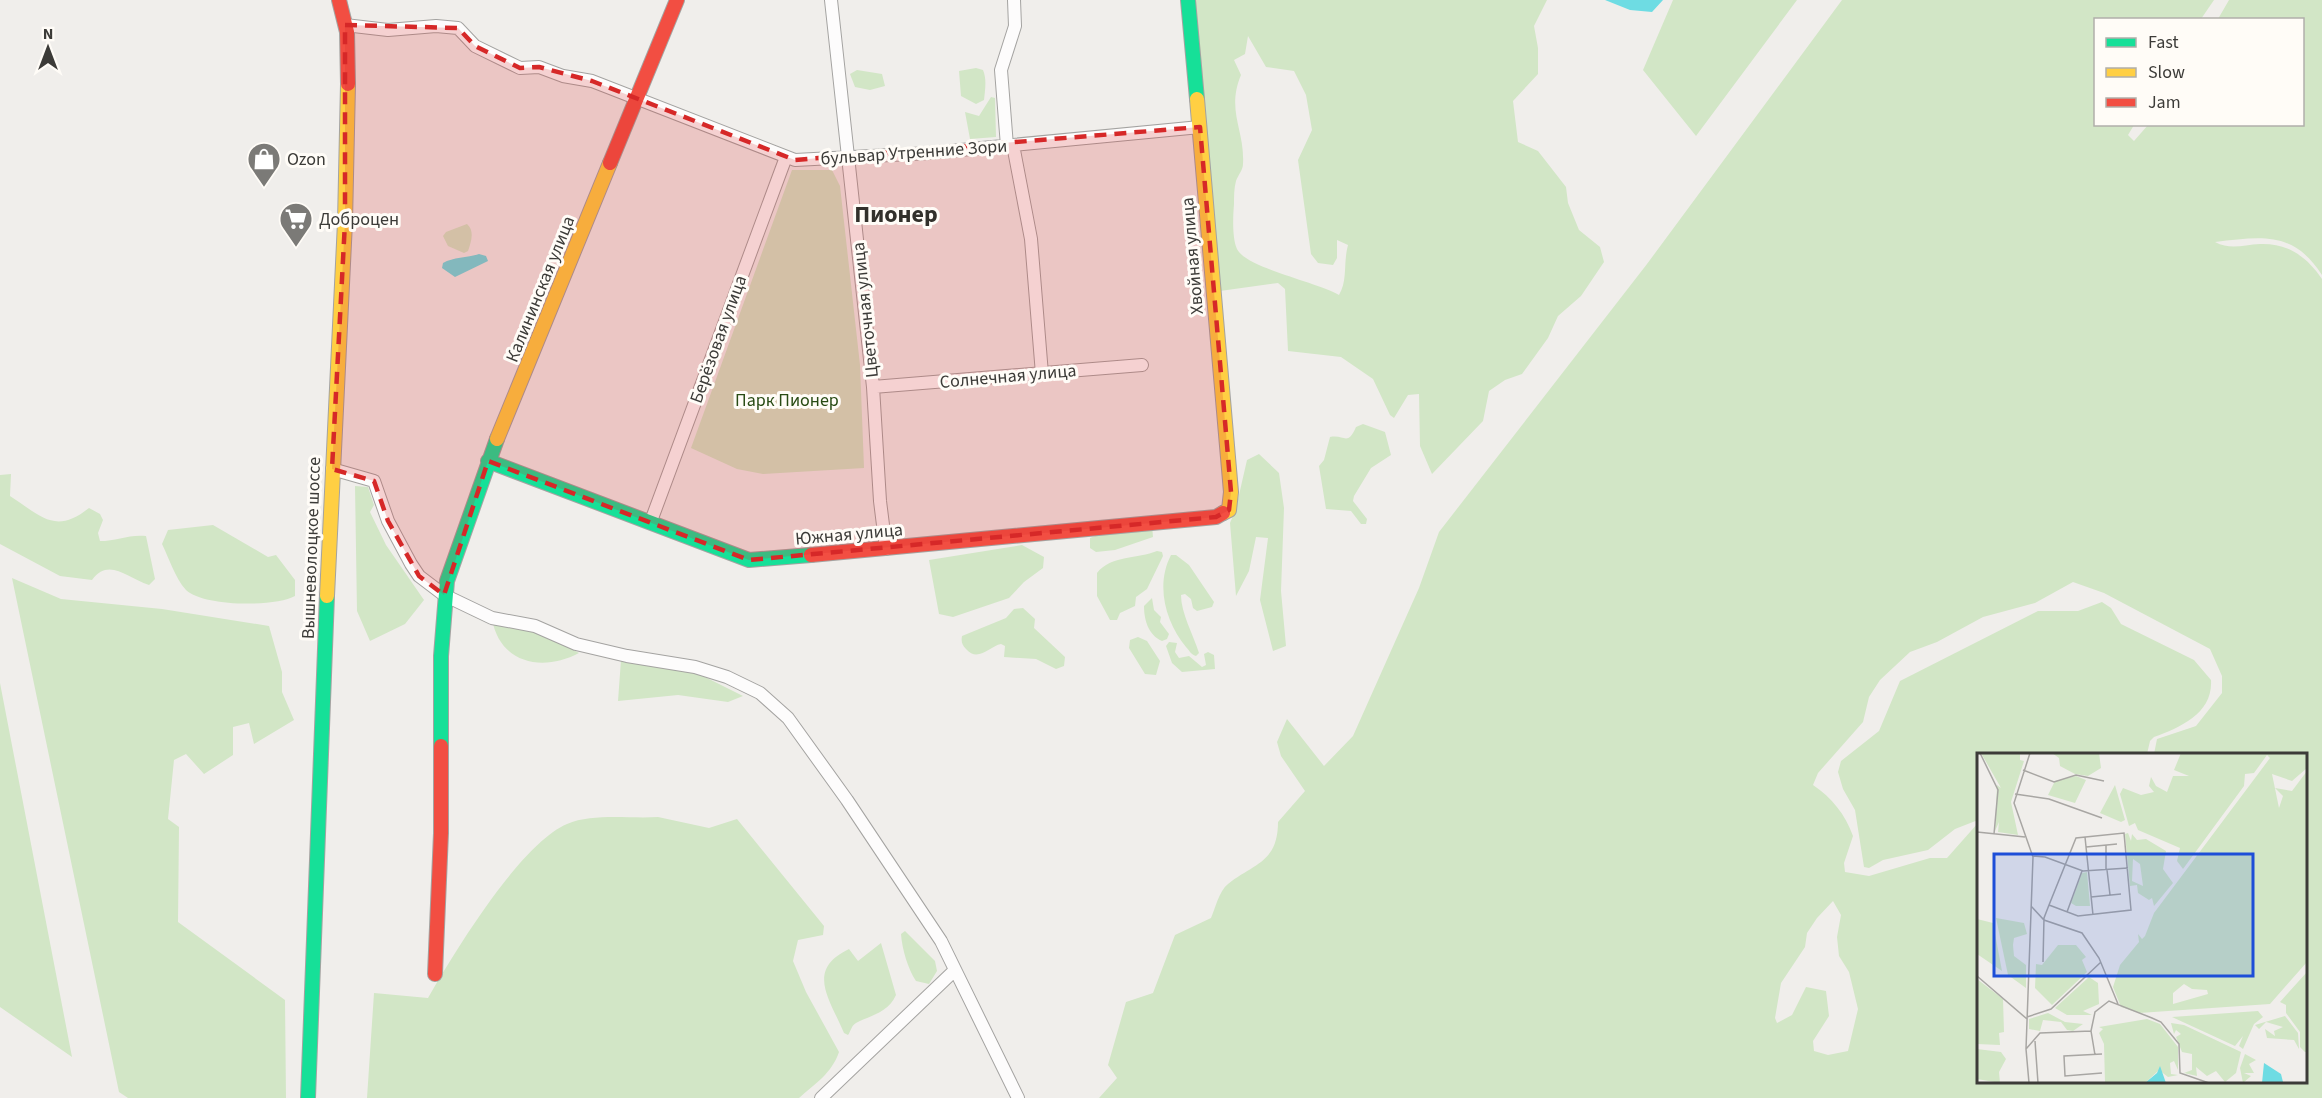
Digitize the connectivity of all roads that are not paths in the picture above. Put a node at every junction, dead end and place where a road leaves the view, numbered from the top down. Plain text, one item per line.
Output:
1 (339, 0) edge
2 (677, 0) edge
3 (831, 0) edge
4 (1014, 0) edge
5 (1188, 0) edge
6 (345, 25) junction
7 (638, 97) junction
8 (1200, 127) junction
9 (1010, 145) junction
10 (786, 157) junction
11 (848, 158) junction
12 (1142, 364) dead end
13 (1042, 374) junction
14 (873, 387) junction
15 (488, 461) junction
16 (332, 469) junction
17 (1229, 510) joint
18 (651, 521) junction
19 (886, 549) junction
20 (444, 595) junction
21 (955, 970) junction
22 (435, 974) dead end
23 (308, 1098) edge
24 (821, 1098) edge
25 (1018, 1098) edge

1 - 6 street, Вышневолоцкое шоссе
2 - 7 street, Калининская улица
3 - 11 street, Цветочная улица
4 - 9 street
5 - 8 street, Хвойная улица
6 - 7 street, бульвар Утренние Зори
6 - 16 street, Вышневолоцкое шоссе
7 - 10 street, бульвар Утренние Зори
7 - 15 street, Калининская улица
8 - 9 street, бульвар Утренние Зори
8 - 17 street, Хвойная улица
9 - 11 street, бульвар Утренние Зори
9 - 13 street
10 - 11 street, бульвар Утренние Зори
10 - 18 street, Берёзовая улица
11 - 14 street, Цветочная улица
12 - 13 street, Солнечная улица
13 - 14 street, Солнечная улица
14 - 19 street, Цветочная улица
15 - 18 street, Южная улица
15 - 20 street, Калининская улица
16 - 20 street
16 - 23 street, Вышневолоцкое шоссе
17 - 19 street, Южная улица
18 - 19 street, Южная улица
20 - 21 street
20 - 22 street, Калининская улица
21 - 24 street
21 - 25 street

